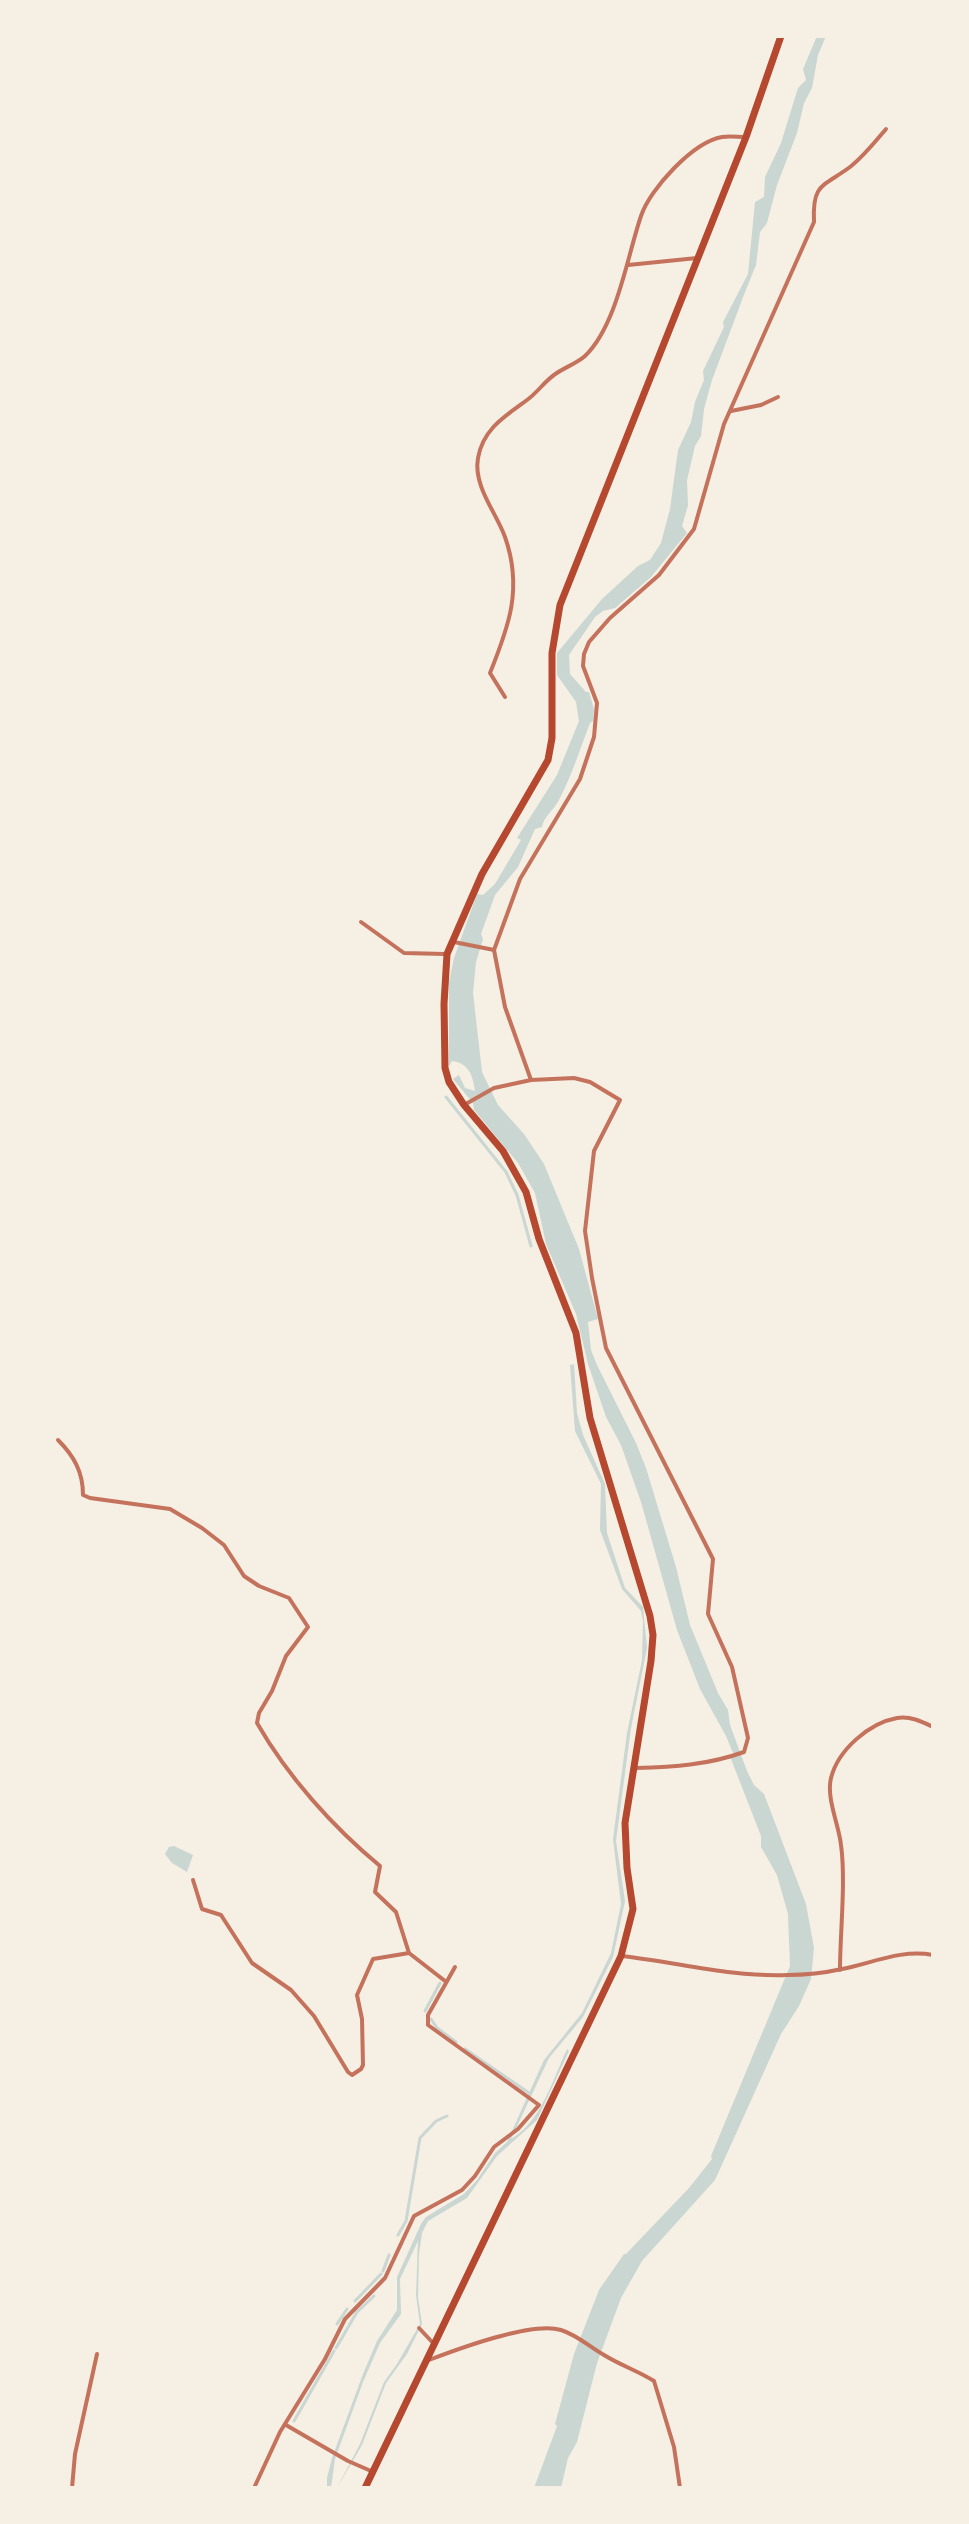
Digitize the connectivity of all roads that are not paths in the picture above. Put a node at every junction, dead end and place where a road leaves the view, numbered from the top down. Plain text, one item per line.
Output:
1 (781, 36) edge
2 (886, 129) dead end
3 (746, 137) junction
4 (697, 258) junction
5 (628, 265) junction
6 (778, 397) dead end
7 (729, 412) junction
8 (505, 697) dead end
9 (361, 922) dead end
10 (456, 942) junction
11 (494, 950) junction
12 (447, 954) junction
13 (531, 1080) junction
14 (467, 1103) junction
15 (58, 1440) dead end
16 (933, 1727) edge
17 (633, 1768) junction
18 (193, 1880) dead end
19 (409, 1953) junction
20 (933, 1955) edge
21 (621, 1956) junction
22 (455, 1967) dead end
23 (840, 1970) junction
24 (445, 1981) junction
25 (544, 2108) junction
26 (419, 2328) dead end
27 (435, 2344) junction
28 (97, 2354) dead end
29 (427, 2361) junction
30 (286, 2425) junction
31 (373, 2472) junction
32 (72, 2488) edge
33 (254, 2488) edge
34 (365, 2488) edge
35 (680, 2488) edge

1 - 3 main road
2 - 7 street
3 - 4 main road
3 - 5 street
4 - 5 street
4 - 10 main road
5 - 8 street
6 - 7 street
7 - 11 street
9 - 12 street
10 - 11 street
10 - 12 main road
11 - 13 street
12 - 14 main road
13 - 14 street
13 - 17 street
14 - 17 main road
15 - 19 street
16 - 23 street
17 - 21 main road
18 - 19 street
19 - 24 street
20 - 23 street
21 - 23 street
21 - 25 main road
22 - 24 street
24 - 25 street
25 - 27 main road
25 - 30 street
26 - 27 street
27 - 29 main road
28 - 32 street
29 - 31 main road
29 - 35 street
30 - 31 street
30 - 33 street
31 - 34 main road

